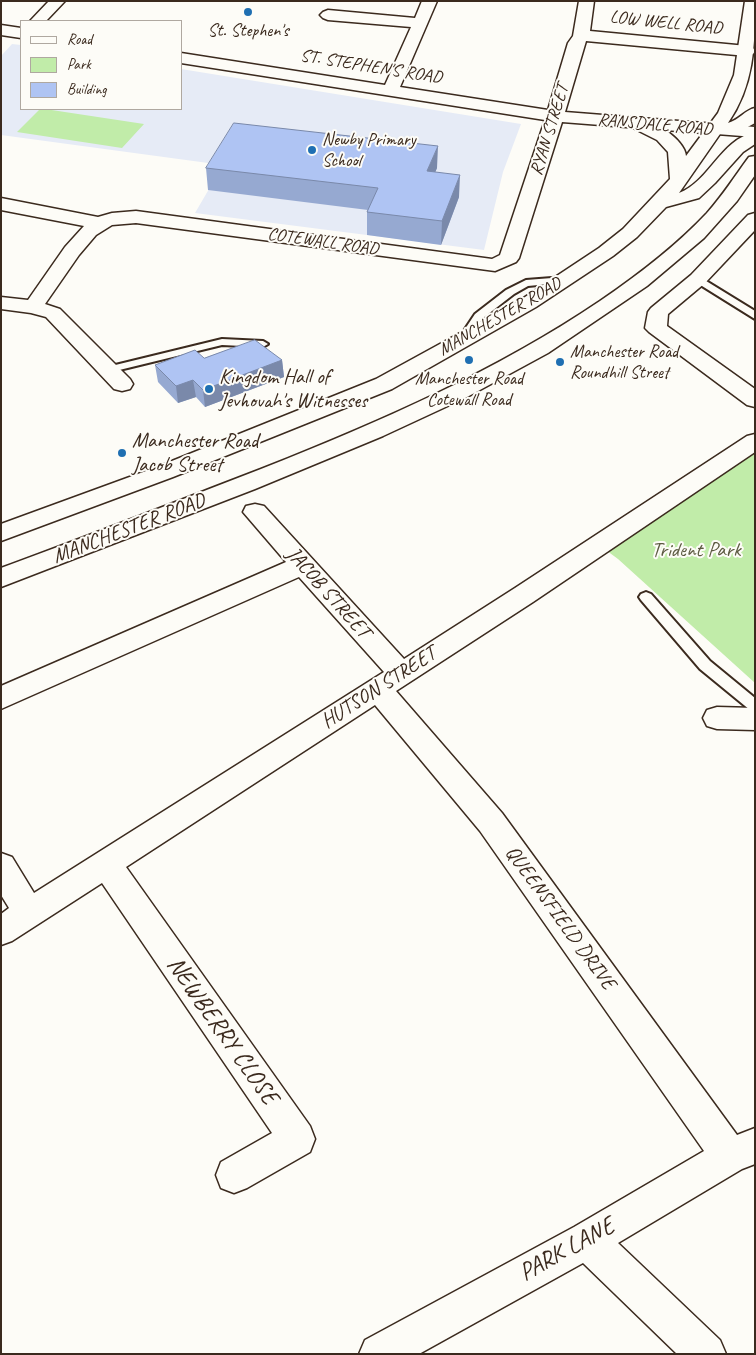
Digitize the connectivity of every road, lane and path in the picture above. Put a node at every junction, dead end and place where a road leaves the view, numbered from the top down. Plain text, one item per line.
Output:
1 (58, 1) edge
2 (430, 1) edge
3 (587, 1) edge
4 (753, 1) edge
5 (328, 15) dead end
6 (39, 20) edge
7 (421, 23) junction
8 (1, 30) edge
9 (20, 32) edge
10 (581, 37) junction
11 (747, 51) junction
12 (182, 58) edge
13 (390, 91) junction
14 (755, 113) edge
15 (555, 116) junction
16 (637, 123) junction
17 (714, 130) junction
18 (755, 132) edge
19 (755, 137) edge
20 (755, 161) edge
21 (679, 178) junction
22 (658, 203) junction
23 (1, 204) edge
24 (755, 219) edge
25 (99, 223) junction
26 (509, 258) joint
27 (698, 279) junction
28 (1, 304) edge
29 (34, 307) junction
30 (755, 316) edge
31 (263, 344) edge
32 (114, 377) joint
33 (755, 400) edge
34 (755, 441) edge
35 (255, 512) dead end
36 (1, 533) edge
37 (303, 565) junction
38 (1, 578) edge
39 (646, 597) dead end
40 (390, 681) junction
41 (1, 698) edge
42 (755, 706) edge
43 (717, 718) dead end
44 (755, 719) edge
45 (107, 863) junction
46 (1, 866) edge
47 (29, 913) junction
48 (1, 931) edge
49 (743, 1151) edge
50 (234, 1175) dead end
51 (587, 1240) junction
52 (379, 1354) edge
53 (706, 1354) edge

1 - 6 street
2 - 7 street
3 - 10 street, RYAN STREET
4 - 11 street, MANCHESTER ROAD
5 - 7 street
7 - 13 street
8 - 9 street
10 - 11 street, LOW WELL ROAD
10 - 15 street, RYAN STREET
11 - 17 street, MANCHESTER ROAD
12 - 13 street, ST. STEPHEN'S ROAD
13 - 15 street, ST. STEPHEN'S ROAD
14 - 17 street
15 - 16 street, RANSDALE ROAD
15 - 26 street, RYAN STREET
16 - 17 street, RANSDALE ROAD
16 - 21 street
17 - 18 street, RANSDALE ROAD
17 - 21 street, MANCHESTER ROAD
19 - 22 street
20 - 38 street, MANCHESTER ROAD
21 - 22 street, MANCHESTER ROAD
22 - 36 street, MANCHESTER ROAD
23 - 25 street
24 - 27 street
25 - 26 street, COTEWALL ROAD
25 - 29 street
27 - 30 lane
27 - 33 street
28 - 29 street
29 - 32 street
31 - 32 lane
34 - 40 street, HUTSON STREET
35 - 37 street, JACOB STREET
37 - 40 street, JACOB STREET
37 - 41 street
39 - 42 lane
40 - 45 street, HUTSON STREET
40 - 49 street, QUEENSFIELD DRIVE
43 - 44 street
45 - 47 street, HUTSON STREET
45 - 50 street, NEWBERRY CLOSE
46 - 47 street
47 - 48 street, HUTSON STREET
49 - 51 street, PARK LANE
51 - 52 street, PARK LANE
51 - 53 street

